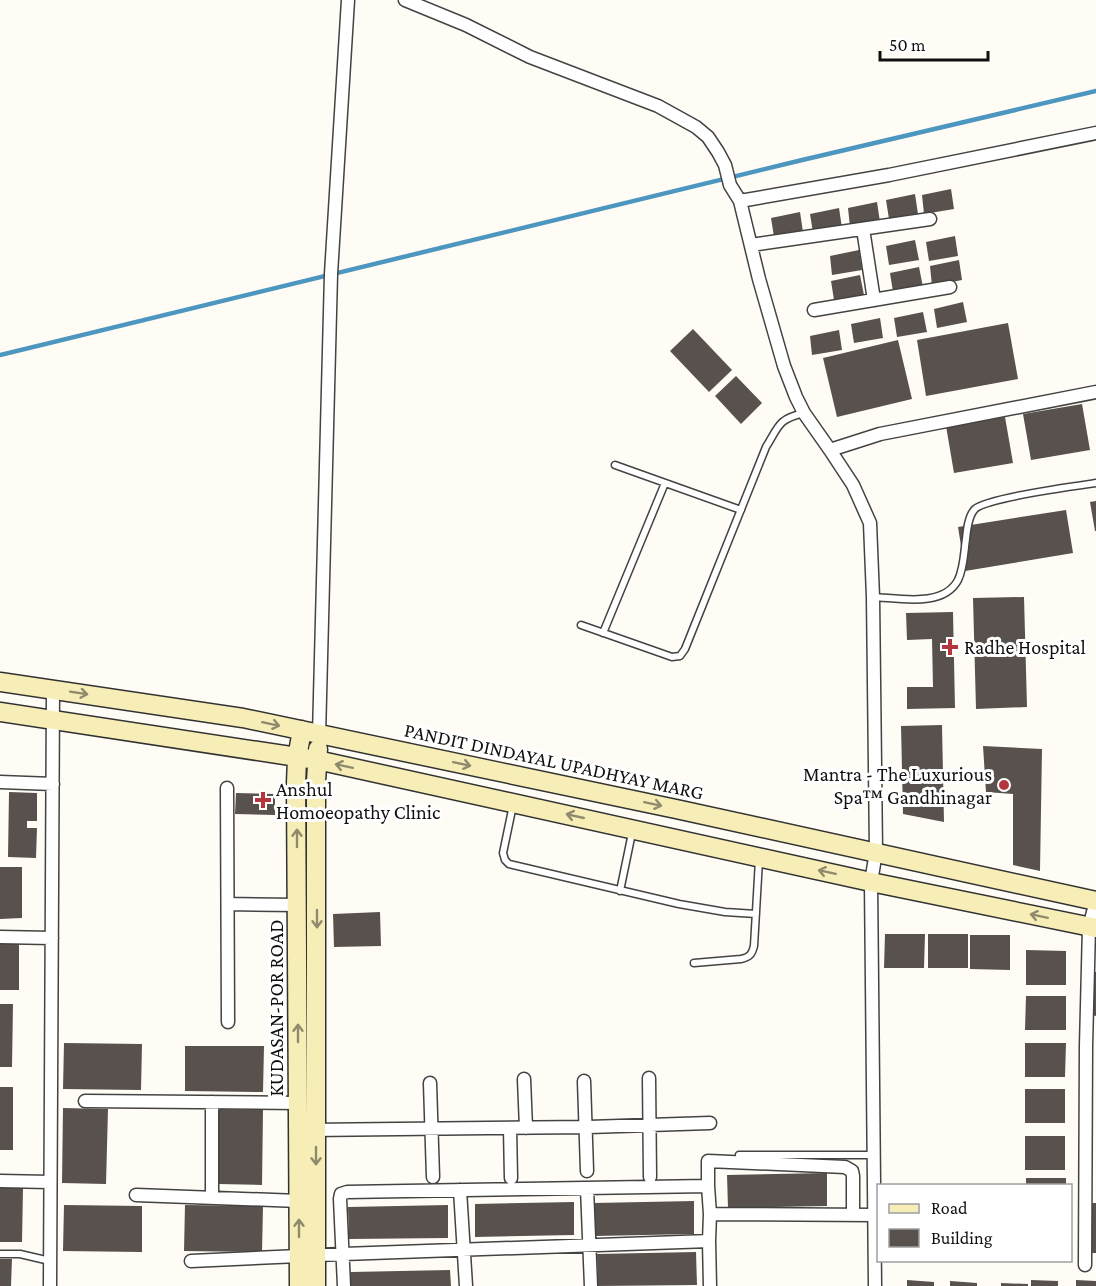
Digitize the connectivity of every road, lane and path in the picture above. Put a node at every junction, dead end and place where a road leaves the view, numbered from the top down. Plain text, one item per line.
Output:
1 (348, 0) edge
2 (405, 0) edge
3 (1096, 134) edge
4 (740, 201) junction
5 (930, 219) dead end
6 (863, 229) junction
7 (751, 245) junction
8 (950, 287) dead end
9 (874, 300) junction
10 (814, 310) dead end
11 (1096, 392) edge
12 (804, 413) junction
13 (830, 450) junction
14 (615, 465) dead end
15 (665, 483) junction
16 (1096, 483) edge
17 (741, 510) junction
18 (873, 597) junction
19 (581, 625) dead end
20 (603, 633) junction
21 (0, 682) edge
22 (53, 690) junction
23 (0, 712) edge
24 (53, 720) junction
25 (302, 730) junction
26 (320, 735) junction
27 (297, 758) junction
28 (317, 760) junction
29 (0, 782) edge
30 (53, 784) junction
31 (227, 788) dead end
32 (513, 802) junction
33 (633, 829) junction
34 (876, 852) junction
35 (759, 857) junction
36 (871, 882) junction
37 (620, 891) junction
38 (1096, 901) edge
39 (228, 904) junction
40 (297, 905) junction
41 (756, 914) junction
42 (1092, 928) edge
43 (0, 937) edge
44 (52, 938) junction
45 (694, 963) dead end
46 (228, 1022) dead end
47 (1091, 1047) edge
48 (649, 1078) dead end
49 (524, 1079) dead end
50 (584, 1081) dead end
51 (430, 1083) dead end
52 (85, 1101) dead end
53 (212, 1102) junction
54 (299, 1102) junction
55 (710, 1123) dead end
56 (650, 1125) junction
57 (585, 1127) junction
58 (510, 1128) junction
59 (526, 1128) junction
60 (431, 1129) junction
61 (308, 1130) junction
62 (739, 1155) dead end
63 (874, 1155) junction
64 (587, 1171) dead end
65 (433, 1177) dead end
66 (650, 1177) dead end
67 (511, 1178) dead end
68 (0, 1181) edge
69 (50, 1182) junction
70 (708, 1186) junction
71 (587, 1188) junction
72 (460, 1190) junction
73 (136, 1195) dead end
74 (1091, 1197) edge
75 (212, 1198) junction
76 (299, 1201) junction
77 (710, 1214) junction
78 (853, 1215) junction
79 (874, 1215) junction
80 (709, 1241) junction
81 (588, 1244) junction
82 (464, 1249) junction
83 (0, 1254) edge
84 (343, 1254) junction
85 (308, 1256) junction
86 (50, 1261) junction
87 (191, 1262) dead end
88 (1085, 1265) dead end
89 (50, 1286) edge
90 (299, 1286) edge
91 (316, 1286) edge
92 (344, 1286) edge
93 (466, 1286) edge
94 (591, 1286) edge
95 (710, 1286) edge
96 (875, 1286) edge

1 - 26 street
2 - 4 street
3 - 4 street
4 - 7 street
5 - 6 street
6 - 7 street
6 - 9 street
7 - 12 street
8 - 9 street
9 - 10 street
11 - 13 street
12 - 13 street
12 - 17 lane
13 - 18 street
14 - 15 lane
15 - 17 lane
15 - 20 lane
16 - 18 lane
17 - 20 lane
18 - 34 street
19 - 20 lane
21 - 22 street, PANDIT DINDAYAL UPADHYAY MARG
22 - 24 street
22 -> 25 street, PANDIT DINDAYAL UPADHYAY MARG
23 - 24 street
24 - 27 street
24 - 30 street
25 - 26 street, PANDIT DINDAYAL UPADHYAY MARG
25 - 27 street, KUDASAN-POR ROAD
26 - 28 street, KUDASAN-POR ROAD
26 -> 34 street, PANDIT DINDAYAL UPADHYAY MARG
27 - 28 street
40 -> 27 street, KUDASAN-POR ROAD
32 -> 28 street
28 -> 61 street, KUDASAN-POR ROAD
29 - 30 street
30 - 44 street
31 - 39 street
33 -> 32 street
32 - 37 lane
33 - 35 street
33 - 37 lane
34 - 36 street
34 - 38 street, PANDIT DINDAYAL UPADHYAY MARG
36 -> 35 street
35 - 41 lane
42 -> 36 street
36 - 63 street
37 - 41 lane
38 - 42 street
39 - 40 street
39 - 46 street
54 -> 40 street, KUDASAN-POR ROAD
41 - 45 lane
42 - 47 street
43 - 44 street
44 - 69 street
47 - 74 street
48 - 56 street
49 - 59 street
50 - 57 street
51 - 60 street
52 - 53 street
53 - 54 street
53 - 75 street
54 - 61 street, KUDASAN-POR ROAD
55 - 56 street
56 - 57 street
56 - 66 street
57 - 59 street
57 - 64 street
58 - 59 street
58 - 60 street
58 - 67 street
60 - 61 street
60 - 65 street
61 - 76 street, KUDASAN-POR ROAD
61 -> 85 street, KUDASAN-POR ROAD
62 - 63 lane
63 - 79 street
68 - 69 street
69 - 86 street
70 - 71 street
70 - 77 street
70 - 78 street
71 - 72 street
71 - 81 street
72 - 82 street
72 - 84 street
73 - 75 street
74 - 88 street
75 - 76 street
85 -> 76 street, KUDASAN-POR ROAD
77 - 78 street
77 - 80 street
78 - 79 street
79 - 96 street
80 - 81 street
80 - 95 street
81 - 82 street
81 - 94 street
82 - 84 street
82 - 93 street
83 - 86 lane
84 - 85 street
84 - 92 street
85 - 87 street
85 - 90 street, KUDASAN-POR ROAD
85 - 91 street, KUDASAN-POR ROAD
86 - 89 street

